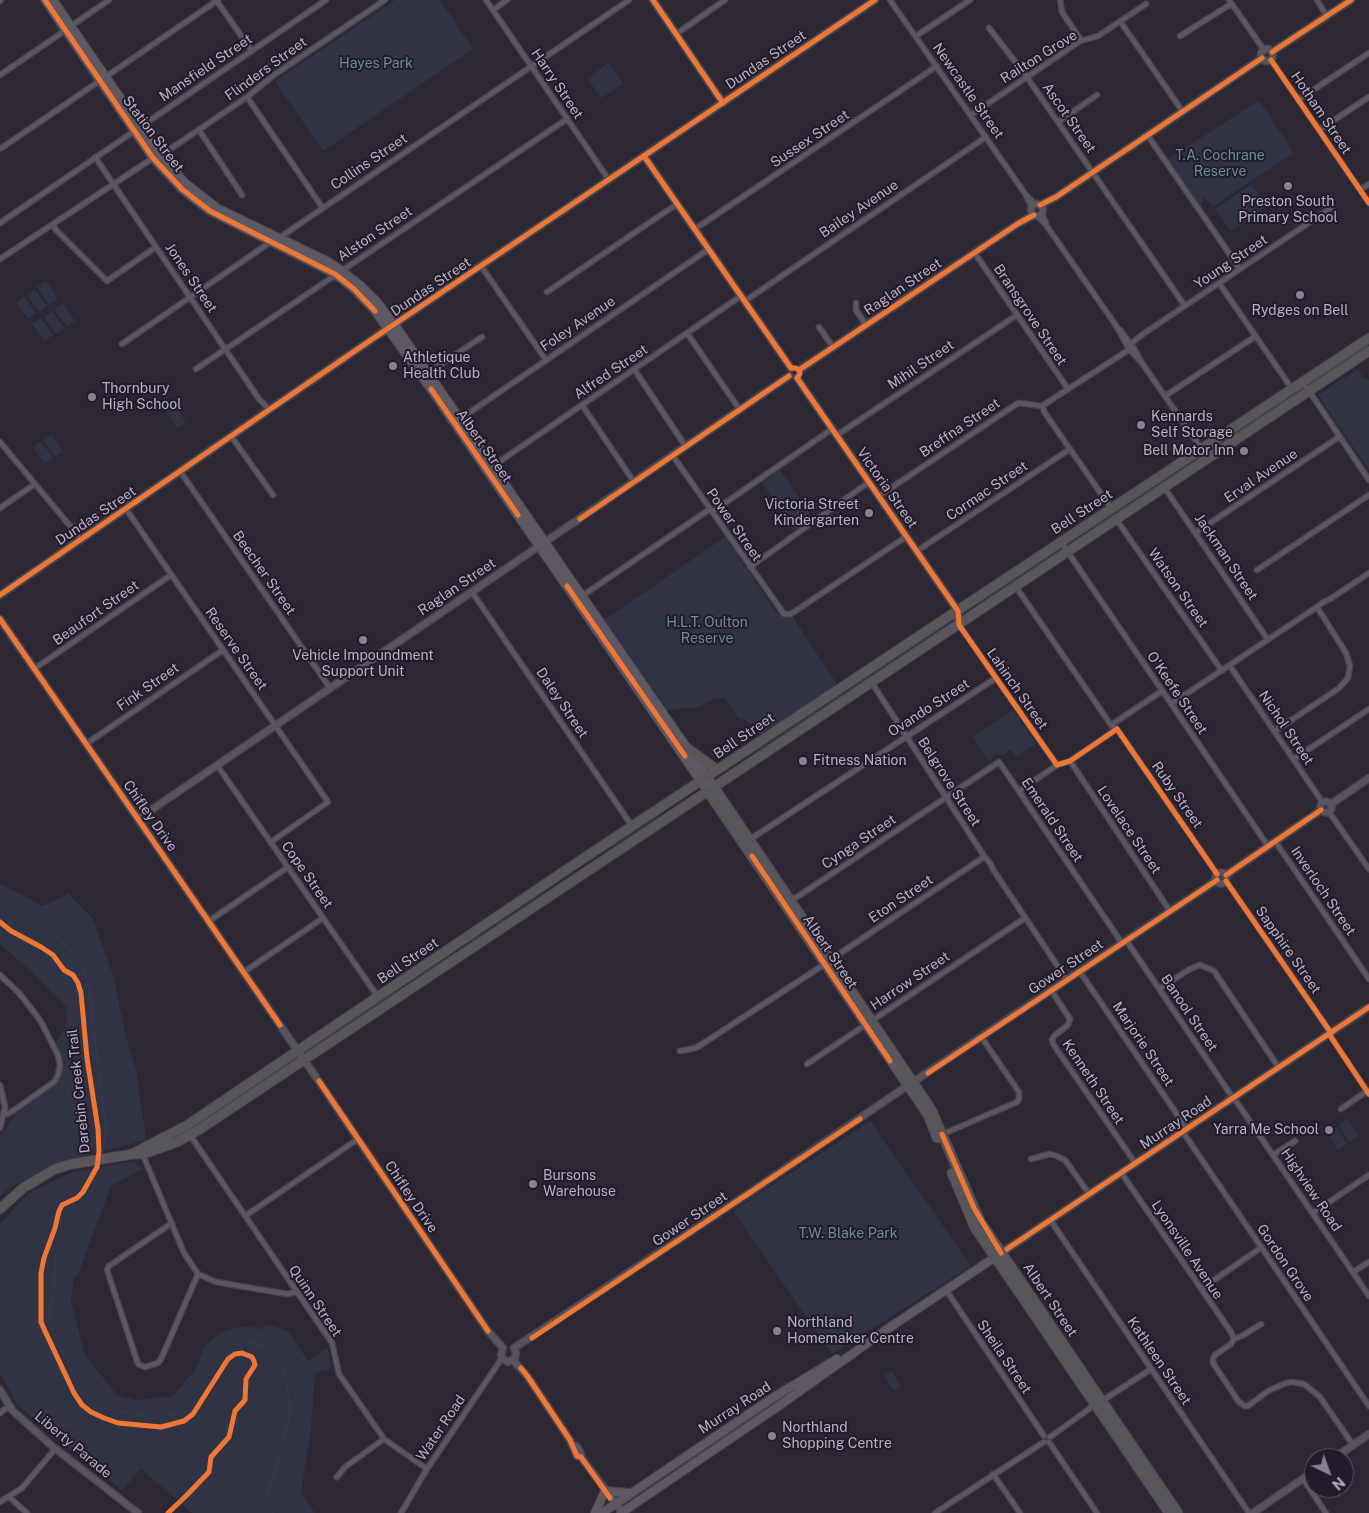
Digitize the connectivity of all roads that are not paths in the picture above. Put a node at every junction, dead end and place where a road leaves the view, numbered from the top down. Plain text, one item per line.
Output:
1 (45, 0) edge
2 (53, 0) edge
3 (110, 0) edge
4 (217, 0) edge
5 (326, 0) edge
6 (385, 0) edge
7 (486, 0) edge
8 (507, 0) edge
9 (629, 0) edge
10 (653, 0) edge
11 (726, 0) edge
12 (875, 0) edge
13 (890, 0) edge
14 (970, 0) edge
15 (1061, 0) edge
16 (1316, 0) edge
17 (1352, 0) edge
18 (1230, 2) edge
19 (1146, 4) dead end
20 (493, 10) junction
21 (1327, 16) junction
22 (1120, 21) junction
23 (68, 28) junction
24 (990, 28) dead end
25 (676, 34) junction
26 (916, 36) junction
27 (1180, 36) dead end
28 (1081, 40) junction
29 (1264, 50) junction
30 (252, 51) junction
31 (1272, 52) junction
32 (1369, 53) edge
33 (1262, 58) junction
34 (1271, 60) junction
35 (531, 66) junction
36 (937, 66) junction
37 (0, 75) edge
38 (1027, 77) junction
39 (103, 79) junction
40 (1097, 95) dead end
41 (247, 97) junction
42 (1369, 97) edge
43 (1298, 100) junction
44 (723, 103) junction
45 (1183, 112) junction
46 (971, 115) junction
47 (567, 119) junction
48 (1058, 122) junction
49 (137, 129) junction
50 (199, 130) junction
51 (1318, 130) junction
52 (1148, 136) junction
53 (986, 137) junction
54 (0, 149) edge
55 (644, 156) junction
56 (157, 157) junction
57 (95, 158) junction
58 (1093, 173) junction
59 (609, 180) junction
60 (113, 184) junction
61 (1369, 184) edge
62 (1360, 190) junction
63 (242, 194) dead end
64 (1369, 203) edge
65 (677, 204) junction
66 (322, 207) junction
67 (1330, 208) dead end
68 (1037, 210) junction
69 (0, 223) edge
70 (53, 224) junction
71 (695, 229) junction
72 (275, 240) junction
73 (156, 247) junction
74 (709, 249) junction
75 (974, 252) junction
76 (0, 259) edge
77 (481, 266) junction
78 (1240, 269) junction
79 (338, 272) junction
80 (1219, 283) junction
81 (547, 292) dead end
82 (190, 297) junction
83 (743, 298) junction
84 (856, 303) dead end
85 (1185, 306) junction
86 (1017, 314) junction
87 (866, 325) junction
88 (392, 327) junction
89 (819, 327) dead end
90 (687, 333) junction
91 (1256, 336) junction
92 (482, 337) dead end
93 (1369, 338) edge
94 (122, 344) dead end
95 (1129, 345) junction
96 (833, 347) junction
97 (225, 348) junction
98 (1369, 351) edge
99 (546, 360) junction
100 (791, 368) junction
101 (196, 369) dead end
102 (634, 369) junction
103 (799, 370) junction
104 (425, 375) junction
105 (789, 376) junction
106 (797, 378) junction
107 (1288, 382) dead end
108 (1302, 382) junction
109 (1068, 390) junction
110 (1308, 391) junction
111 (1165, 396) junction
112 (582, 405) junction
113 (1042, 406) junction
114 (270, 410) junction
115 (740, 410) junction
116 (460, 419) junction
117 (832, 429) junction
118 (837, 435) junction
119 (231, 436) junction
120 (1339, 437) junction
121 (0, 442) edge
122 (686, 446) junction
123 (1070, 449) junction
124 (1201, 449) junction
125 (673, 456) junction
126 (1208, 458) junction
127 (493, 466) junction
128 (180, 471) junction
129 (1369, 480) edge
130 (634, 482) junction
131 (870, 482) junction
132 (35, 484) junction
133 (1164, 487) junction
134 (273, 495) dead end
135 (1369, 495) edge
136 (879, 496) junction
137 (0, 508) edge
138 (126, 509) junction
139 (1112, 509) junction
140 (711, 510) junction
141 (1116, 519) junction
142 (1196, 533) junction
143 (907, 536) junction
144 (81, 539) junction
145 (1061, 542) junction
146 (542, 544) junction
147 (917, 551) junction
148 (1068, 552) junction
149 (750, 567) junction
150 (1257, 570) dead end
151 (1367, 574) edge
152 (171, 575) junction
153 (1369, 581) edge
154 (570, 584) junction
155 (1016, 587) junction
156 (472, 592) junction
157 (0, 595) edge
158 (582, 596) junction
159 (1318, 609) junction
160 (958, 611) junction
161 (592, 617) junction
162 (0, 619) edge
163 (960, 625) junction
164 (1268, 640) junction
165 (223, 650) junction
166 (1230, 666) junction
167 (34, 669) junction
168 (1222, 670) junction
169 (996, 678) junction
170 (872, 683) junction
171 (330, 688) junction
172 (1162, 691) junction
173 (1171, 704) junction
174 (1369, 709) edge
175 (1111, 725) junction
176 (275, 726) junction
177 (1118, 729) junction
178 (1275, 731) junction
179 (674, 736) junction
180 (907, 737) junction
181 (86, 744) junction
182 (755, 745) junction
183 (776, 746) junction
184 (687, 748) junction
185 (1294, 759) junction
186 (1070, 761) junction
187 (217, 765) junction
188 (1057, 765) junction
189 (717, 770) junction
190 (1369, 778) edge
191 (704, 779) junction
192 (711, 789) junction
193 (1019, 791) junction
194 (946, 798) junction
195 (1331, 804) junction
196 (1322, 806) junction
197 (1330, 812) junction
198 (138, 819) junction
199 (633, 827) junction
200 (740, 832) junction
201 (749, 840) junction
202 (1275, 841) junction
203 (271, 842) junction
204 (1268, 846) junction
205 (983, 858) junction
206 (578, 862) junction
207 (288, 867) junction
208 (1369, 869) edge
209 (586, 872) junction
210 (1217, 877) junction
211 (1226, 878) junction
212 (788, 903) junction
213 (1170, 911) junction
214 (323, 918) junction
215 (1025, 918) junction
216 (209, 921) junction
217 (1124, 942) junction
218 (452, 947) junction
219 (459, 957) junction
220 (828, 962) junction
221 (244, 972) junction
222 (1080, 972) junction
223 (0, 975) edge
224 (1369, 978) edge
225 (403, 980) junction
226 (1067, 980) junction
227 (1160, 988) junction
228 (410, 990) junction
229 (1051, 990) junction
230 (378, 997) junction
231 (1369, 1007) edge
232 (868, 1022) junction
233 (1330, 1033) junction
234 (982, 1038) junction
235 (298, 1051) junction
236 (680, 1051) dead end
237 (304, 1060) junction
238 (807, 1064) dead end
239 (1279, 1068) junction
240 (0, 1084) edge
241 (910, 1084) junction
242 (1368, 1093) edge
243 (1234, 1098) junction
244 (1341, 1109) dead end
245 (4, 1114) junction
246 (0, 1128) edge
247 (1185, 1131) junction
248 (190, 1135) junction
249 (939, 1135) junction
250 (358, 1139) junction
251 (1295, 1140) dead end
252 (138, 1154) junction
253 (1274, 1155) junction
254 (1031, 1159) dead end
255 (1136, 1164) junction
256 (1122, 1174) junction
257 (1369, 1175) edge
258 (1090, 1195) junction
259 (0, 1210) edge
260 (1313, 1213) junction
261 (245, 1216) junction
262 (1051, 1221) junction
263 (172, 1224) junction
264 (1262, 1247) junction
265 (998, 1255) junction
266 (1369, 1262) edge
267 (1353, 1272) junction
268 (198, 1274) junction
269 (946, 1290) junction
270 (1201, 1290) junction
271 (296, 1292) junction
272 (1369, 1296) edge
273 (1261, 1324) dead end
274 (886, 1330) junction
275 (1234, 1339) junction
276 (503, 1348) junction
277 (514, 1348) junction
278 (502, 1358) junction
279 (513, 1360) junction
280 (1151, 1368) junction
281 (0, 1390) edge
282 (774, 1397) junction
283 (780, 1405) junction
284 (1095, 1405) junction
285 (9, 1406) junction
286 (1369, 1406) edge
287 (0, 1413) edge
288 (1369, 1434) edge
289 (384, 1439) junction
290 (1046, 1439) junction
291 (1353, 1445) junction
292 (1349, 1448) edge
293 (55, 1449) junction
294 (427, 1469) junction
295 (1143, 1469) junction
296 (993, 1474) junction
297 (337, 1477) dead end
298 (1303, 1478) joint
299 (605, 1490) junction
300 (630, 1493) junction
301 (9, 1497) junction
302 (0, 1502) edge
303 (615, 1504) junction
304 (942, 1511) edge
305 (27, 1513) edge
306 (138, 1513) edge
307 (401, 1513) edge
308 (595, 1513) edge
309 (602, 1513) edge
310 (621, 1513) edge
311 (935, 1513) edge
312 (1020, 1513) edge
313 (1098, 1513) edge
314 (1169, 1513) edge
315 (1178, 1513) edge
316 (1251, 1513) edge
317 (1326, 1513) edge

1 - 23 main road, Station Street
2 - 23 main road, Station Street
3 - 23 street
4 - 30 street
4 - 39 street
5 - 30 street, Mansfield Street
6 - 41 street, Flinders Street
7 - 20 street, Harry Street
8 - 20 street
9 - 35 street, Collins Street
10 - 25 street
11 - 25 street
12 - 44 street, Dundas Street
13 - 26 street, Newcastle Street
14 - 26 street
15 - 28 street
16 - 21 street
17 - 21 street
18 - 27 street
18 - 29 street
19 - 22 street, Railton Grove
20 - 35 street, Harry Street
21 - 31 street
22 - 28 street, Railton Grove
22 - 45 street
23 - 37 street
23 - 39 main road, Station Street
24 - 38 street, Ascot Street
25 - 44 street
26 - 36 street, Newcastle Street
28 - 38 street, Railton Grove
29 - 31 street
29 - 33 street
30 - 49 street, Mansfield Street
31 - 34 street
32 - 43 street
33 - 34 street
33 - 45 street, Raglan Street
34 - 43 street, Hotham Street
35 - 47 street, Harry Street
35 - 66 street, Collins Street
36 - 46 street, Newcastle Street
36 - 71 street, Sussex Street
38 - 46 street, Railton Grove
38 - 48 street, Ascot Street
39 - 49 main road, Station Street
39 - 54 street
40 - 48 street
41 - 50 street, Flinders Street
41 - 66 street
42 - 51 street
43 - 51 street, Hotham Street
44 - 55 street, Dundas Street
45 - 52 street, Raglan Street
46 - 53 street, Newcastle Street
47 - 59 street, Harry Street
47 - 79 street, Alston Street
48 - 58 street, Ascot Street
49 - 56 main road, Station Street
49 - 57 street, Mansfield Street
50 - 56 street, Flinders Street
50 - 63 street
51 - 62 street, Hotham Street
52 - 58 street, Raglan Street
52 - 78 street
53 - 68 street, Newcastle Street
53 - 83 street, Bailey Avenue
55 - 59 street, Dundas Street
55 - 65 street
56 - 60 street, Flinders Street
56 - 72 main road, Station Street
57 - 60 street, Jones Street
57 - 69 street, Mansfield Street
58 - 68 street, Raglan Street
58 - 85 street, Ascot Street
59 - 77 street, Dundas Street
60 - 70 street, Flinders Street
60 - 73 street, Jones Street
61 - 62 street
62 - 64 street, Hotham Street
65 - 71 street
65 - 81 street
66 - 72 street, Collins Street
67 - 78 street, Young Street
68 - 75 street, Raglan Street
68 - 95 street, Newcastle Street
70 - 73 street
70 - 76 street, Flinders Street
71 - 74 street
72 - 79 main road, Station Street
72 - 82 street, Collins Street
73 - 82 street, Jones Street
74 - 83 street
74 - 99 street, Foley Avenue
75 - 86 street, Bransgrove Street
75 - 87 street, Raglan Street
77 - 88 street, Dundas Street
77 - 99 street
78 - 80 street, Young Street
79 - 88 main road, Station Street
79 - 97 street, Alston Street
80 - 85 street, Young Street
80 - 91 street
82 - 94 street, Collins Street
82 - 97 street, Jones Street
83 - 90 street, Alfred Street
83 - 100 street
84 - 87 street
85 - 95 street, Young Street
86 - 109 street, Bransgrove Street
86 - 118 street, Mihil Street
87 - 96 street, Raglan Street
88 - 104 main road, Albert Street
88 - 114 street, Dundas Street
89 - 96 street
90 - 102 street, Alfred Street
90 - 115 street
91 - 107 street
91 - 111 street
92 - 104 street
93 - 108 highway, Bell Street
95 - 109 street
95 - 111 street, Newcastle Street
96 - 103 street, Raglan Street
97 - 101 street, Alston Street
97 - 114 street, Jones Street
98 - 110 highway, Bell Street
99 - 116 street, Foley Avenue
100 - 103 street
100 - 105 street
102 - 112 street, Alfred Street
102 - 122 street
103 - 106 street
104 - 116 main road, Albert Street
104 - 146 main road, Albert Street
105 - 106 street
105 - 115 street, Raglan Street
106 - 117 street, Victoria Street
108 - 110 street
108 - 124 highway, Bell Street
109 - 113 street
110 - 120 street
110 - 126 highway, Bell Street
111 - 124 street, Newcastle Street
112 - 127 street, Alfred Street
112 - 130 street
113 - 123 street
113 - 136 street, Breffna Street
114 - 119 street, Dundas Street
115 - 122 street, Raglan Street
116 - 127 main road, Albert Street
117 - 118 street, Victoria Street
117 - 140 street
118 - 131 street, Victoria Street
119 - 128 street, Dundas Street
119 - 134 street
120 - 129 street
120 - 142 street, Erval Avenue
121 - 132 street
122 - 125 street, Raglan Street
123 - 139 street
123 - 147 street, Cormac Street
124 - 126 street, Newcastle Street
124 - 139 highway, Bell Street
125 - 130 street, Raglan Street
125 - 140 street, Power Street
126 - 133 highway, Bell Street
127 - 146 main road, Albert Street
128 - 138 street, Dundas Street
128 - 171 street, Beecher Street
130 - 146 street, Raglan Street
131 - 136 street, Victoria Street
131 - 149 street
132 - 137 street
132 - 144 street
133 - 141 highway, Bell Street
133 - 142 street, Jackman Street
135 - 150 street
136 - 143 street, Victoria Street
138 - 144 street, Dundas Street
138 - 152 street, Reserve Street
139 - 145 highway, Bell Street
140 - 149 street, Power Street
140 - 158 street
141 - 148 highway, Bell Street
141 - 168 street, Watson Street
142 - 164 street, Jackman Street
143 - 147 street, Victoria Street
143 - 149 street, Power Street
144 - 157 street, Dundas Street
145 - 148 street, O'Keefe Street
145 - 160 highway, Bell Street
146 - 154 main road, Albert Street
146 - 156 street, Raglan Street
147 - 160 street, Victoria Street
148 - 155 highway, Bell Street
148 - 172 street, O'Keefe Street
151 - 153 street
151 - 159 street
152 - 165 street, Reserve Street
152 - 167 street, Beaufort Street
154 - 158 main road, Albert Street
154 - 161 main road, Albert Street
155 - 163 highway, Bell Street
155 - 175 street, Ruby Street
156 - 171 street, Raglan Street
156 - 199 street, Daley Street
158 - 161 main road, Albert Street
159 - 164 street
159 - 178 street
160 - 163 street
160 - 182 highway, Bell Street
161 - 179 main road, Albert Street
162 - 167 street, Chifley Drive
163 - 169 street, Lahinch Street
163 - 170 highway, Bell Street
164 - 166 street
165 - 176 street, Reserve Street
165 - 181 street, Fink Street
166 - 168 street
166 - 178 street, Nichol Street
167 - 181 street, Chifley Drive
168 - 173 street
169 - 180 street, Ovando Street
169 - 188 street, Lahinch Street
170 - 180 street, Belgrove Street
170 - 183 highway, Bell Street
171 - 176 street, Raglan Street
172 - 173 street, O'Keefe Street
172 - 175 street
173 - 204 street, O'Keefe Street
174 - 185 street
175 - 177 street, Ruby Street
176 - 187 street, Raglan Street
176 - 203 street, Reserve Street
177 - 186 street
177 - 210 street, Ruby Street
178 - 185 street, Nichol Street
179 - 184 main road, Albert Street
179 - 191 main road, Albert Street
180 - 194 street, Belgrove Street
180 - 201 street, Ovando Street
181 - 198 street, Chifley Drive
182 - 183 highway
182 - 189 highway, Bell Street
183 - 192 highway, Bell Street
184 - 189 highway
184 - 191 main road, Albert Street
185 - 196 street, Nichol Street
186 - 188 street
186 - 213 street, Lovelace Street
187 - 198 street, Raglan Street
187 - 203 street, Cope Street
188 - 193 street
189 - 191 highway, Bell Street
190 - 195 street
191 - 192 main road, Albert Street
191 - 199 highway, Bell Street
192 - 200 highway, Albert Street
192 - 209 highway, Bell Street
193 - 194 street, Emerald Street
193 - 217 street, Emerald Street
194 - 205 street, Belgrove Street
194 - 212 street, Cynga Street
195 - 196 street
195 - 197 street
196 - 197 street
196 - 202 street
197 - 208 street
198 - 216 street, Chifley Drive
199 - 206 highway, Bell Street
200 - 201 highway, Albert Street
200 - 212 highway, Albert Street
201 - 212 highway, Albert Street
202 - 204 street
202 - 224 street, Inverloch Street
203 - 207 street, Cope Street
204 - 211 street
205 - 215 street, Belgrove Street
205 - 220 street, Eton Street
206 - 209 highway
206 - 218 highway, Bell Street
207 - 214 street, Cope Street
207 - 216 street
209 - 219 highway, Bell Street
210 - 211 street
210 - 213 street, Gower Street
211 - 233 street, Sapphire Street
212 - 220 highway, Albert Street
213 - 217 street, Gower Street
214 - 221 street
214 - 230 street, Cope Street
215 - 226 street, Belgrove Street
215 - 232 street, Harrow Street
216 - 221 street, Chifley Drive
217 - 222 street, Gower Street
217 - 227 street, Banool Street
218 - 219 highway
218 - 225 highway, Bell Street
219 - 228 highway, Bell Street
220 - 232 highway, Albert Street
220 - 236 street, Eton Street
221 - 235 street, Chifley Drive
222 - 226 street, Gower Street
222 - 247 street, Marjorie Street
223 - 245 street
225 - 228 highway
225 - 230 highway, Bell Street
226 - 229 street, Gower Street
227 - 239 street
227 - 243 street, Banool Street
228 - 237 highway, Bell Street
229 - 234 street, Gower Street
229 - 255 street, Kenneth Street
230 - 235 highway, Bell Street
231 - 233 street, Murray Road
232 - 238 street, Harrow Street
232 - 241 highway, Albert Street
233 - 239 street, Murray Road
233 - 242 street, Sapphire Street
234 - 241 street, Gower Street
234 - 249 street
235 - 237 street, Chifley Drive
235 - 252 highway, Bell Street
237 - 248 highway, Bell Street
237 - 250 street, Chifley Drive
239 - 243 street, Murray Road
240 - 245 street
241 - 249 highway, Albert Street
241 - 277 street, Gower Street
242 - 244 street
243 - 247 street, Murray Road
243 - 253 street, Highview Road
245 - 246 street
247 - 255 street, Murray Road
247 - 264 street, Gordon Grove
248 - 252 highway, Bell Street
248 - 261 street, Quinn Street
249 - 265 highway, Albert Street
250 - 261 street
250 - 276 street, Chifley Drive
251 - 253 street
252 - 259 highway, Bell Street
252 - 263 street
253 - 260 street, Highview Road
254 - 258 street
255 - 256 street, Murray Road
256 - 258 street, Murray Road
256 - 270 street, Lyonsville Avenue
257 - 260 street
258 - 262 street, Murray Road
260 - 267 street, Highview Road
261 - 271 street, Quinn Street
262 - 265 street, Murray Road
262 - 280 street, Kathleen Street
263 - 268 street
263 - 268 street
264 - 270 street
264 - 286 street, Gordon Grove
265 - 269 main road, Murray Road
265 - 284 highway, Albert Street
266 - 267 street
267 - 272 street, Highview Road
268 - 271 street
269 - 274 main road, Murray Road
269 - 290 street, Sheila Street
270 - 275 street, Lyonsville Avenue
271 - 289 street, Quinn Street
273 - 275 street
274 - 282 main road, Murray Road
274 - 283 main road, Murray Road
275 - 291 street
276 - 277 street
276 - 278 street
277 - 279 street
278 - 279 street
278 - 294 street, Water Road
279 - 299 street
280 - 284 street
280 - 316 street, Kathleen Street
281 - 285 street, Liberty Parade
282 - 283 main road
282 - 300 main road, Murray Road
283 - 310 main road, Murray Road
284 - 290 street
284 - 295 highway, Albert Street
285 - 287 street
285 - 293 street, Liberty Parade
288 - 291 street
289 - 294 street, Quinn Street
289 - 297 street
290 - 296 street
290 - 313 street, Sheila Street
291 - 292 street
293 - 301 street
293 - 306 street, Liberty Parade
294 - 307 street, Water Road
295 - 314 highway, Albert Street
295 - 315 highway, Albert Street
296 - 304 street
296 - 312 street
298 - 316 street
298 - 317 street
299 - 300 main road
299 - 303 street
299 - 308 main road
300 - 303 main road, Murray Road
301 - 302 street
301 - 305 street
303 - 309 main road, Murray Road
303 - 310 street
304 - 311 street

